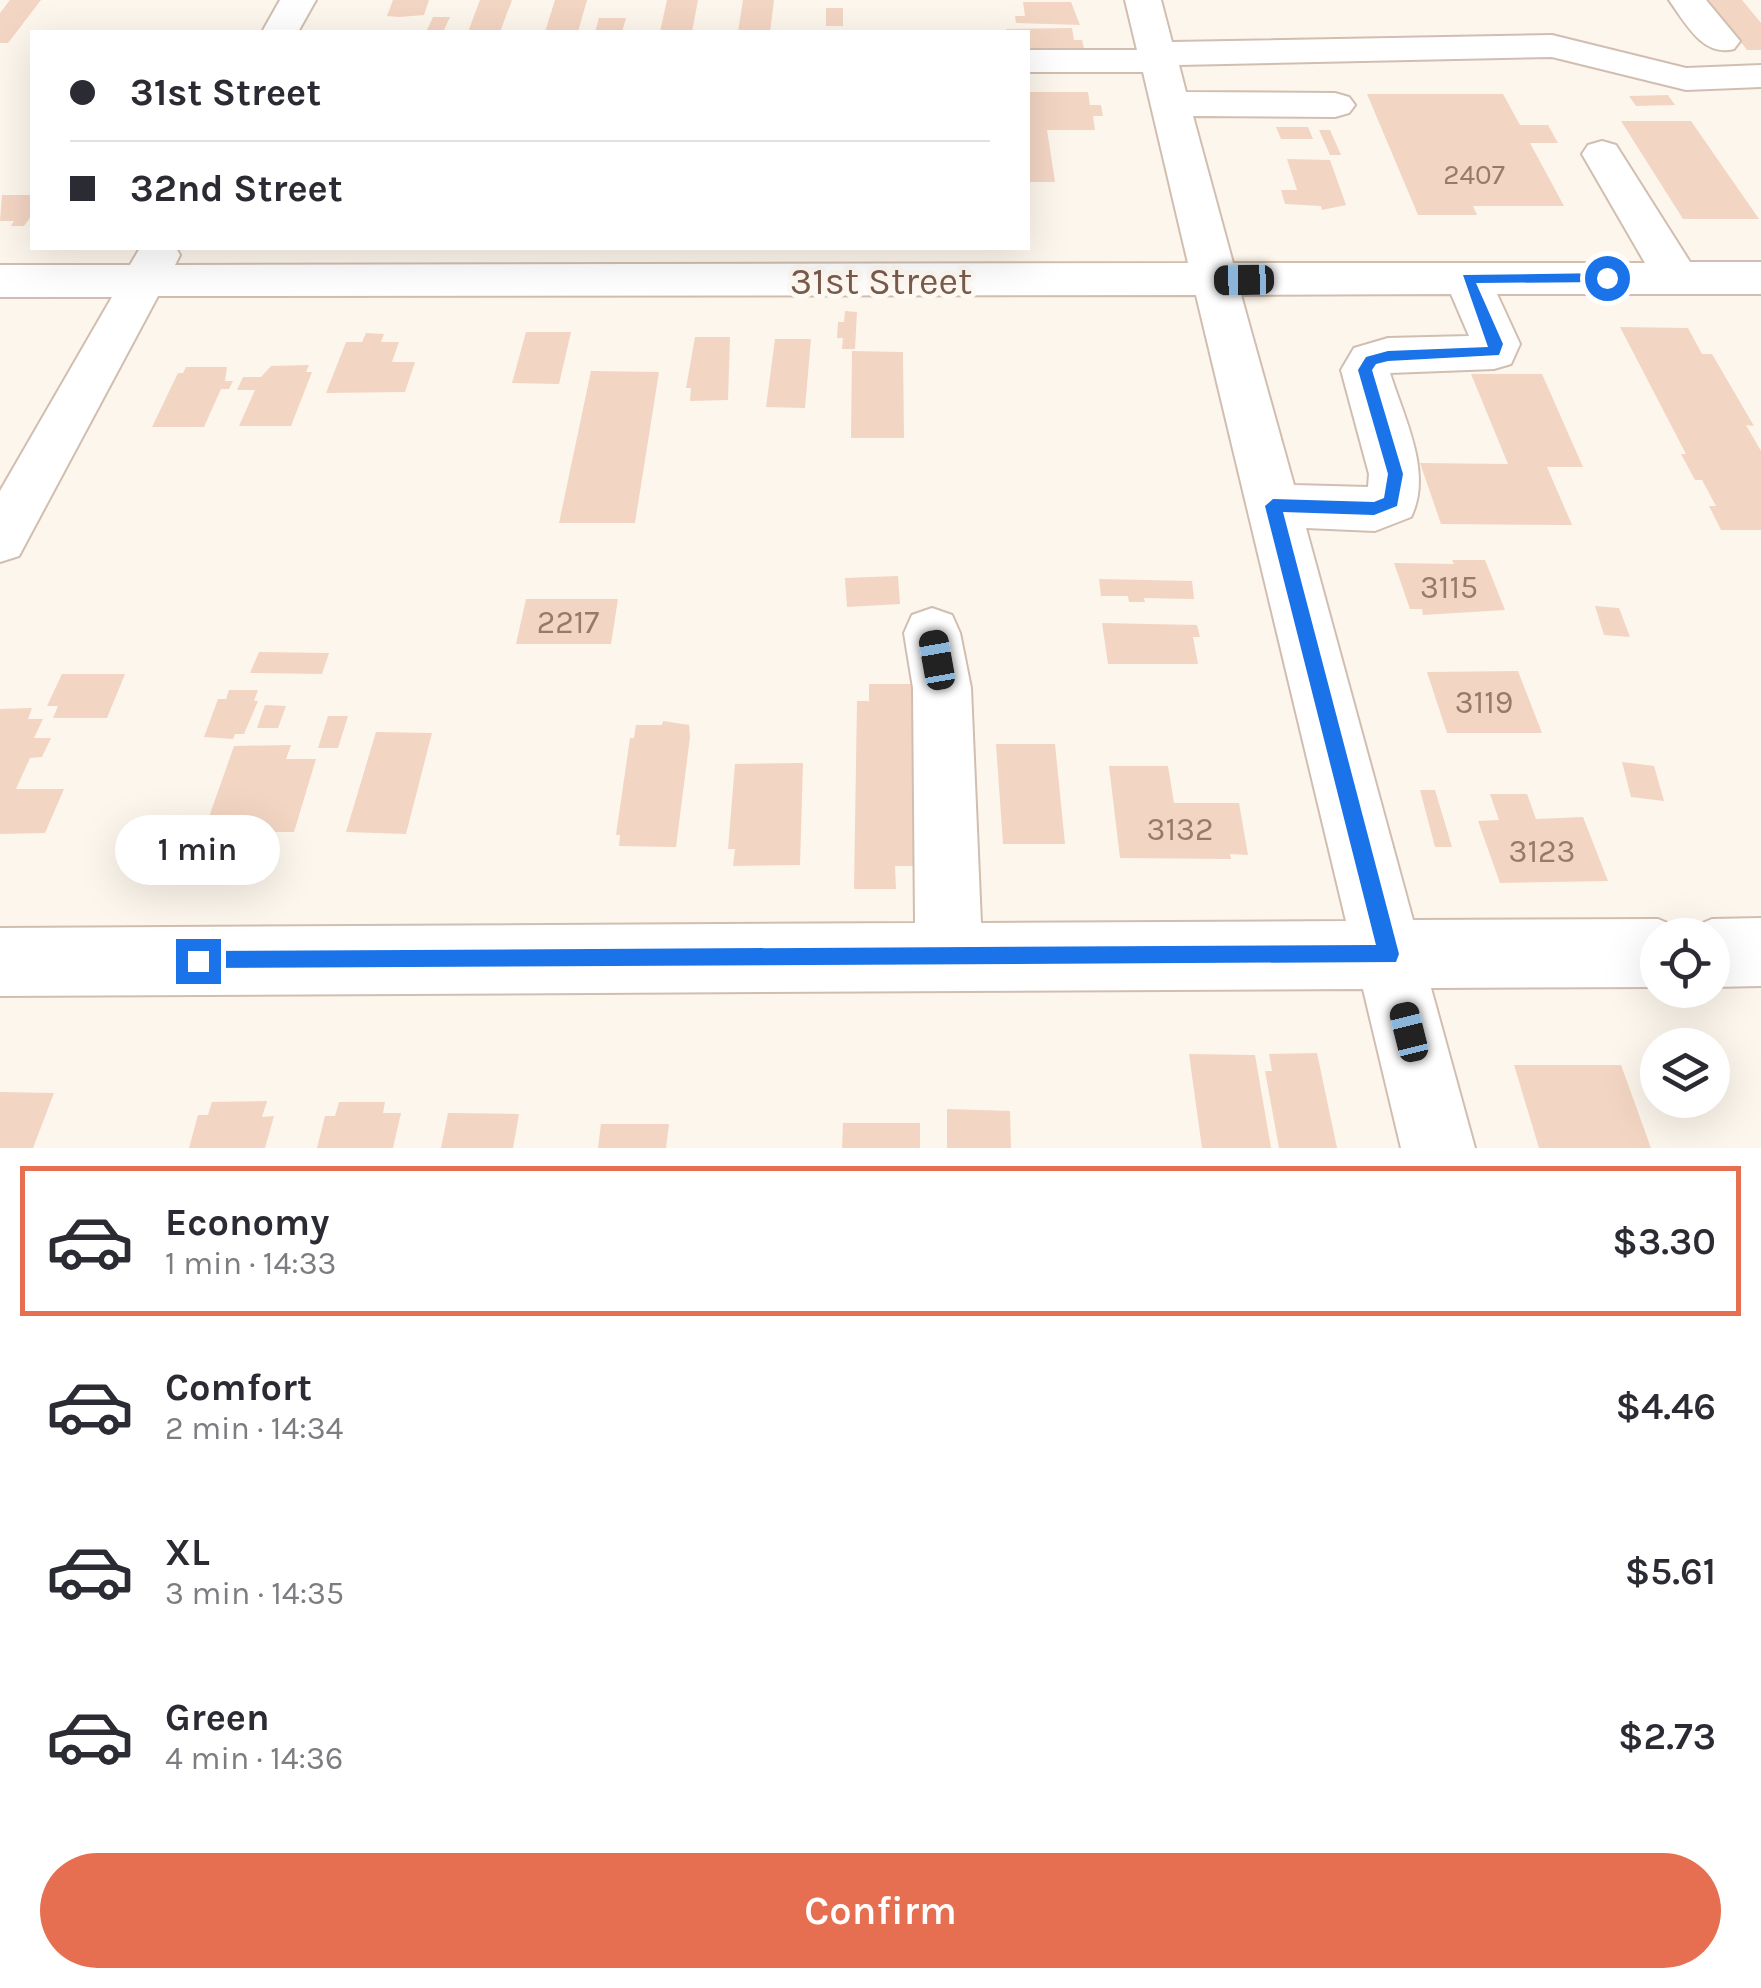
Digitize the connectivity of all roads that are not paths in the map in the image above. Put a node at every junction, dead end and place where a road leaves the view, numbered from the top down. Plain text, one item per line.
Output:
1 (298, 0) edge
2 (1143, 0) edge
3 (1687, 0) edge
4 (281, 30) edge
5 (1721, 41) dead end
6 (1030, 61) edge
7 (1162, 73) junction
8 (1761, 76) edge
9 (1335, 106) dead end
10 (1602, 154) dead end
11 (152, 265) edge
12 (1676, 278) junction
13 (1761, 278) edge
14 (1468, 279) junction
15 (0, 281) edge
16 (1215, 281) junction
17 (1273, 506) junction
18 (0, 540) edge
19 (932, 634) dead end
20 (1761, 952) edge
21 (1640, 953) edge
22 (1730, 953) edge
23 (1389, 954) junction
24 (949, 957) junction
25 (0, 962) edge
26 (1438, 1148) edge

1 - 4 street
2 - 7 street
3 - 5 street
6 - 7 street
7 - 8 street
7 - 9 street
7 - 16 street
10 - 12 street
11 - 15 street, 31st Street
11 - 16 street, 31st Street
11 - 18 street
12 - 13 street, 31st Street
12 - 14 street, 31st Street
14 - 16 street, 31st Street
14 - 17 street
16 - 17 street
17 - 23 street
19 - 24 street
20 - 22 street
21 - 23 street
23 - 24 street
23 - 26 street
24 - 25 street

